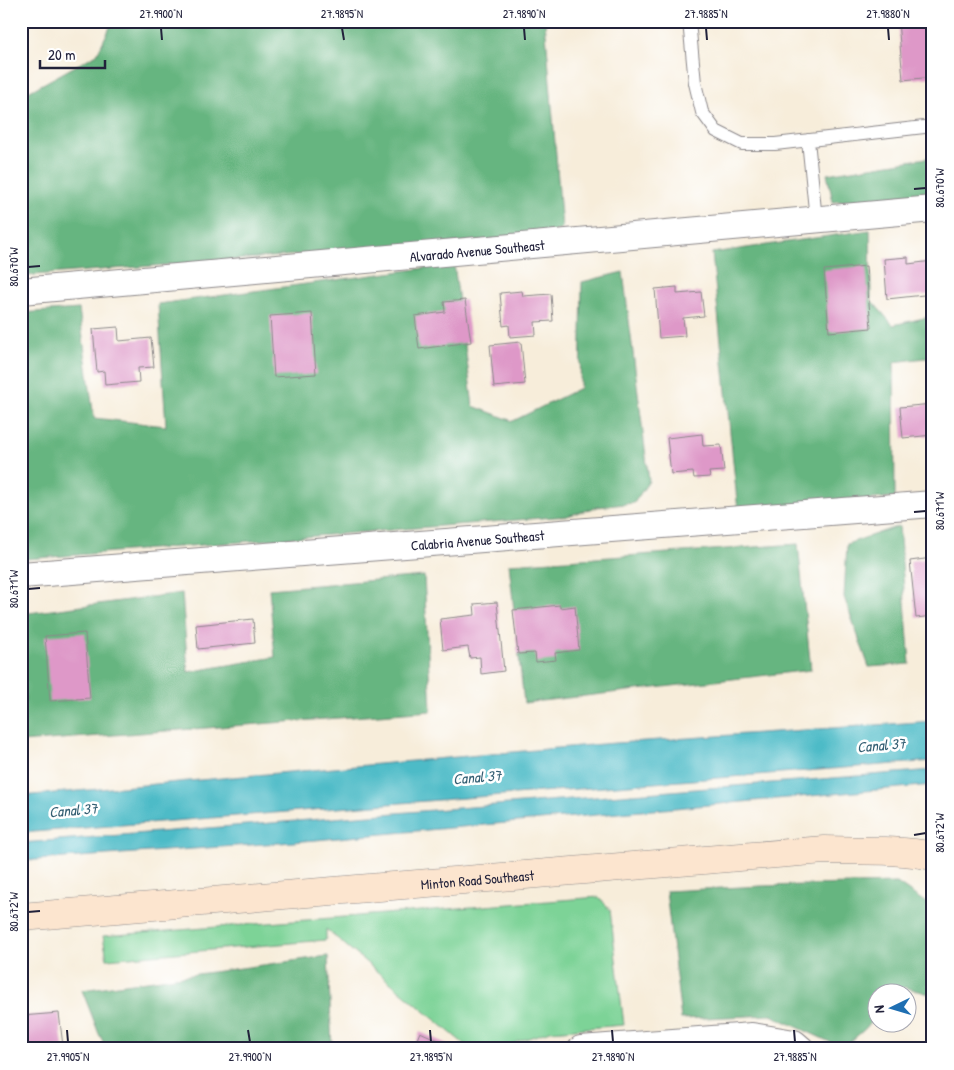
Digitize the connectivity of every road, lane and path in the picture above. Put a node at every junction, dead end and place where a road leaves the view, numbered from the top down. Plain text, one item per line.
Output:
1 (689, 21) edge
2 (933, 126) edge
3 (808, 140) junction
4 (933, 209) edge
5 (816, 220) junction
6 (21, 291) edge
7 (933, 504) edge
8 (21, 575) edge
9 (933, 856) edge
10 (21, 917) edge
11 (581, 1049) edge
12 (801, 1049) edge

1 - 3 lane
2 - 3 lane
3 - 5 lane
4 - 5 street, Alvarado Avenue Southeast
5 - 6 street, Alvarado Avenue Southeast
7 - 8 street, Calabria Avenue Southeast
9 - 10 street, Minton Road Southeast
11 - 12 street

